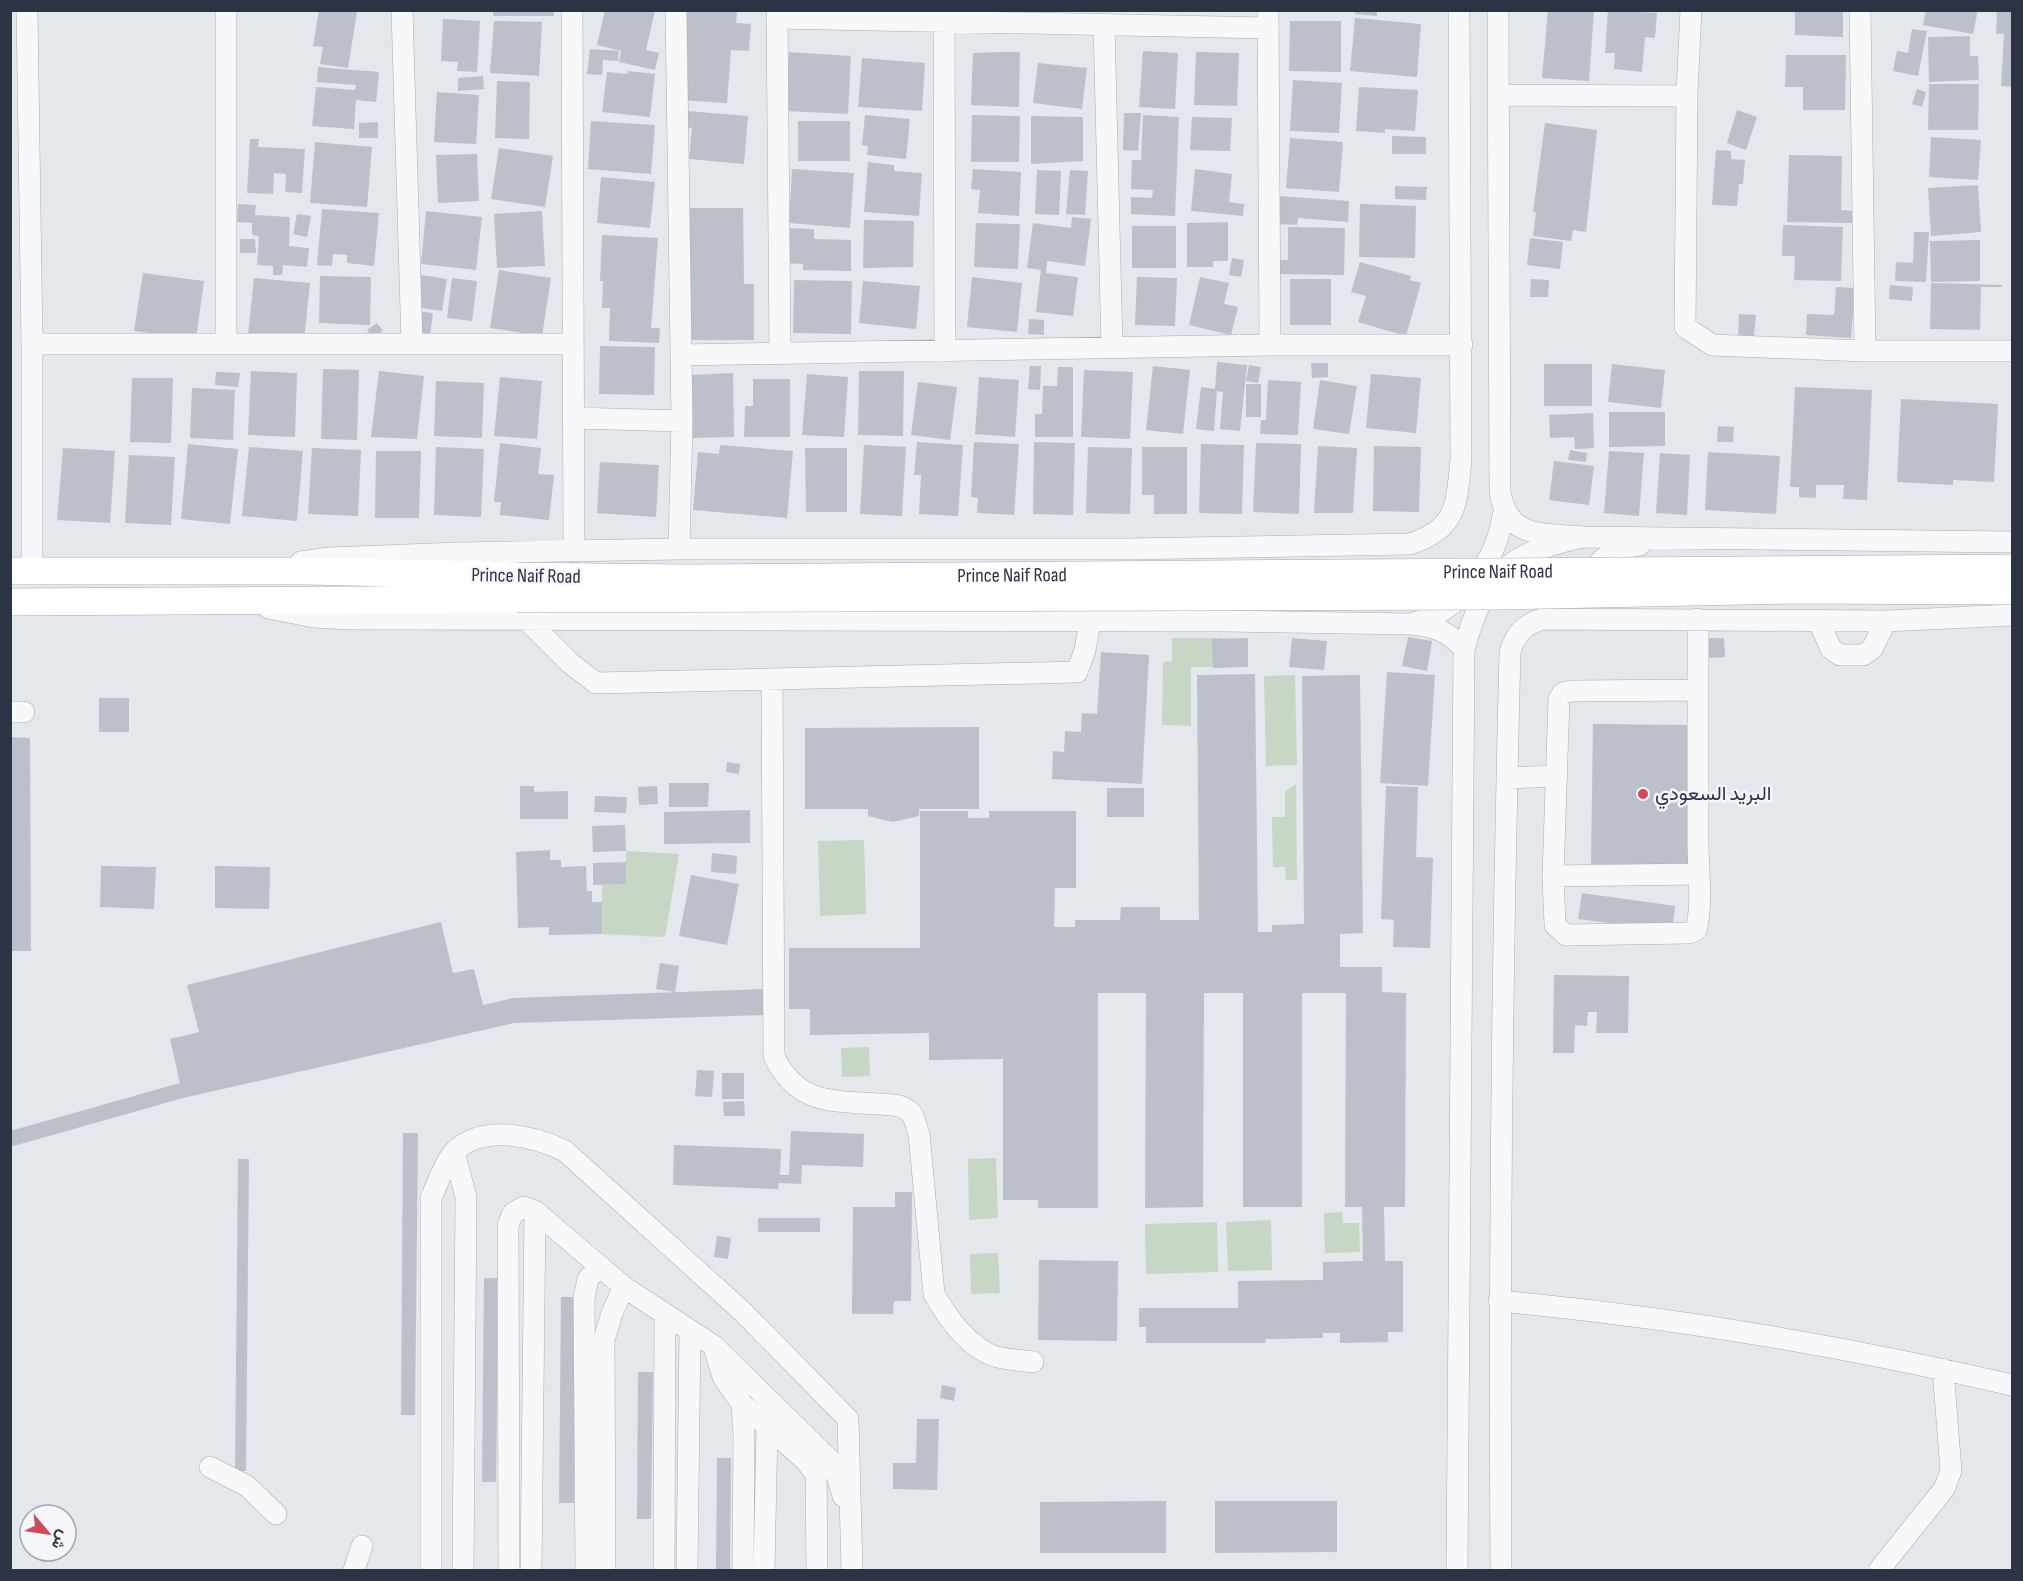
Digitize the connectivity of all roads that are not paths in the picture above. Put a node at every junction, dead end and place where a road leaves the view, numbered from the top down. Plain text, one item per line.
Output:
1 (27, 10) edge
2 (226, 10) edge
3 (402, 10) edge
4 (572, 10) edge
5 (676, 10) edge
6 (1459, 10) edge
7 (1498, 10) edge
8 (1691, 10) edge
9 (1860, 10) edge
10 (777, 14) edge
11 (1268, 19) edge
12 (944, 21) junction
13 (1104, 24) junction
14 (1499, 95) junction
15 (1687, 96) junction
16 (32, 344) junction
17 (226, 344) junction
18 (412, 344) junction
19 (573, 344) junction
20 (1270, 345) junction
21 (1462, 345) junction
22 (1112, 348) junction
23 (945, 351) junction
24 (1865, 351) junction
25 (2013, 351) edge
26 (780, 353) junction
27 (681, 355) junction
28 (574, 418) junction
29 (682, 420) junction
30 (1504, 511) junction
31 (1583, 537) junction
32 (1670, 538) junction
33 (2013, 542) edge
34 (1278, 546) junction
35 (679, 549) junction
36 (574, 552) junction
37 (2013, 568) edge
38 (21, 571) edge
39 (234, 571) junction
40 (2013, 591) edge
41 (520, 598) junction
42 (10, 602) edge
43 (2013, 615) edge
44 (1656, 618) junction
45 (1698, 619) junction
46 (1818, 620) junction
47 (1886, 621) junction
48 (1090, 622) junction
49 (1313, 622) junction
50 (1410, 624) junction
51 (1464, 649) junction
52 (772, 679) junction
53 (1698, 690) junction
54 (1557, 776) junction
55 (1507, 778) junction
56 (1698, 874) junction
57 (1553, 876) junction
58 (454, 1152) junction
59 (535, 1211) junction
60 (600, 1266) junction
61 (624, 1287) junction
62 (1499, 1301) junction
63 (665, 1316) junction
64 (690, 1332) junction
65 (714, 1346) junction
66 (1033, 1362) dead end
67 (1943, 1369) junction
68 (2013, 1385) edge
69 (742, 1404) junction
70 (767, 1427) junction
71 (210, 1467) dead end
72 (276, 1514) dead end
73 (850, 1519) junction
74 (362, 1546) dead end
75 (354, 1570) edge
76 (431, 1570) edge
77 (463, 1570) edge
78 (509, 1570) edge
79 (531, 1570) edge
80 (586, 1570) edge
81 (605, 1570) edge
82 (664, 1570) edge
83 (687, 1570) edge
84 (743, 1570) edge
85 (764, 1570) edge
86 (817, 1570) edge
87 (852, 1570) edge
88 (1457, 1570) edge
89 (1501, 1570) edge
90 (1879, 1570) edge

1 - 16 street
2 - 17 street
3 - 18 street
4 - 19 street
5 - 27 street
6 - 21 street
7 - 14 street
8 - 15 street
9 - 24 street
10 - 12 street
10 - 26 street
11 - 13 street
11 - 20 street
12 - 13 street
12 - 23 street
13 - 22 street
14 - 15 street
14 - 30 street
15 - 24 street
16 - 17 street
16 - 38 street
17 - 18 street
18 - 19 street
19 - 28 street
20 - 21 street
20 - 22 street
21 - 34 street
22 - 23 street
23 - 26 street
24 - 25 street
26 - 27 street
27 - 29 street
28 - 29 street
28 - 36 street
29 - 35 street
30 - 31 street
30 - 50 street
31 - 32 street
31 - 51 street
32 - 33 street
32 - 44 street
34 - 35 street
34 - 49 street
35 - 36 street
36 - 39 street
37 - 41 main road, Prince Naif Road, bridge
38 - 39 main road, Prince Naif Road
39 - 41 main road, Prince Naif Road
40 - 41 main road, Prince Naif Road, bridge
41 - 42 main road, Prince Naif Road
41 - 48 street
41 - 52 street
43 - 47 street
44 - 45 street
44 - 55 street
45 - 46 street
45 - 53 street
46 - 47 street
46 - 47 street
48 - 49 street
48 - 52 street
49 - 50 street
50 - 51 street
51 - 88 street
52 - 66 street
53 - 54 street
53 - 56 street
54 - 55 street
54 - 57 street
55 - 62 street
56 - 57 street
56 - 57 street
58 - 73 street
58 - 76 street
58 - 77 street
59 - 60 street
59 - 78 street
59 - 79 street
60 - 61 street
60 - 80 street
61 - 63 street
61 - 81 street
62 - 67 street
62 - 89 street
63 - 64 street
63 - 82 street
64 - 65 street
64 - 83 street
65 - 69 street
65 - 73 street
67 - 68 street
67 - 90 street
69 - 70 street
69 - 84 street
70 - 85 street
70 - 86 street
71 - 72 street
73 - 87 street
74 - 75 street

